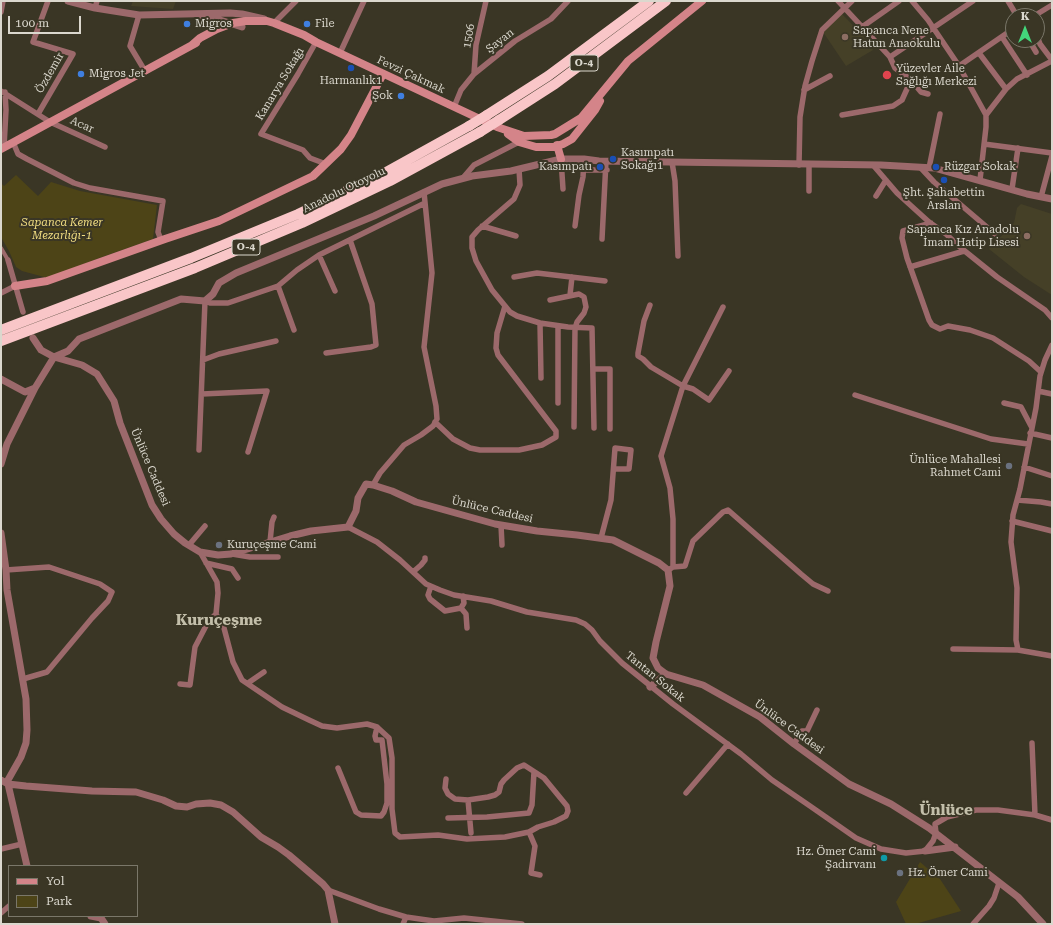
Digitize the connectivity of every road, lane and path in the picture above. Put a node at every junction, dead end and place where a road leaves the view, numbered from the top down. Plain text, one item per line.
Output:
1 (2, 1) edge
2 (48, 1) edge
3 (68, 1) edge
4 (296, 1) edge
5 (364, 1) edge
6 (486, 1) edge
7 (568, 1) edge
8 (649, 1) edge
9 (666, 1) edge
10 (702, 1) edge
11 (838, 1) edge
12 (852, 1) edge
13 (898, 1) edge
14 (912, 1) edge
15 (973, 1) edge
16 (96, 5) edge
17 (844, 8) junction
18 (1, 12) edge
19 (226, 13) junction
20 (183, 15) junction
21 (139, 16) junction
22 (212, 19) junction
23 (270, 22) junction
24 (231, 27) junction
25 (862, 27) junction
26 (933, 28) junction
27 (213, 31) junction
28 (1005, 35) edge
29 (1002, 37) junction
30 (316, 42) junction
31 (192, 45) junction
32 (1033, 48) edge
33 (1043, 48) edge
34 (1036, 52) dead end
35 (340, 53) junction
36 (979, 53) junction
37 (890, 57) junction
38 (1052, 60) edge
39 (959, 66) junction
40 (145, 71) junction
41 (383, 74) junction
42 (474, 74) junction
43 (1026, 75) junction
44 (830, 76) dead end
45 (613, 78) junction
46 (910, 80) junction
47 (1006, 89) junction
48 (804, 90) junction
49 (3, 92) edge
50 (928, 94) dead end
51 (454, 107) junction
52 (38, 114) junction
53 (940, 114) dead end
54 (986, 115) junction
55 (842, 116) dead end
56 (50, 122) junction
57 (498, 123) junction
58 (553, 135) junction
59 (13, 142) junction
60 (519, 142) junction
61 (984, 144) junction
62 (560, 145) junction
63 (105, 146) dead end
64 (2, 148) edge
65 (548, 148) junction
66 (1018, 148) junction
67 (1052, 152) edge
68 (1052, 156) edge
69 (561, 159) junction
70 (584, 159) junction
71 (606, 162) junction
72 (672, 162) junction
73 (326, 164) junction
74 (799, 165) junction
75 (809, 165) junction
76 (873, 165) junction
77 (920, 167) junction
78 (929, 168) junction
79 (519, 169) junction
80 (583, 170) junction
81 (606, 170) junction
82 (462, 180) junction
83 (886, 180) junction
84 (980, 180) junction
85 (563, 189) dead end
86 (1012, 189) junction
87 (809, 191) dead end
88 (424, 192) junction
89 (876, 196) dead end
90 (1041, 197) junction
91 (1052, 199) edge
92 (425, 202) junction
93 (931, 223) junction
94 (482, 226) junction
95 (575, 226) dead end
96 (995, 234) dead end
97 (516, 236) dead end
98 (602, 239) dead end
99 (161, 240) junction
100 (350, 240) junction
101 (1, 248) edge
102 (964, 251) junction
103 (319, 255) junction
104 (678, 256) dead end
105 (8, 260) joint
106 (910, 267) junction
107 (514, 277) dead end
108 (572, 277) junction
109 (605, 281) dead end
110 (16, 286) junction
111 (278, 286) junction
112 (335, 291) dead end
113 (1, 293) edge
114 (570, 295) junction
115 (550, 300) dead end
116 (205, 301) junction
117 (505, 306) junction
118 (650, 306) dead end
119 (723, 306) dead end
120 (23, 312) dead end
121 (1052, 318) edge
122 (540, 323) junction
123 (558, 326) junction
124 (575, 328) junction
125 (1, 330) edge
126 (294, 330) dead end
127 (33, 338) dead end
128 (1, 341) edge
129 (276, 341) dead end
130 (1052, 345) edge
131 (326, 353) dead end
132 (54, 357) junction
133 (203, 360) junction
134 (594, 369) junction
135 (729, 371) dead end
136 (1041, 372) junction
137 (541, 378) dead end
138 (1, 379) edge
139 (683, 386) junction
140 (35, 388) junction
141 (1038, 391) junction
142 (202, 394) junction
143 (1052, 394) edge
144 (855, 395) dead end
145 (558, 403) dead end
146 (1004, 403) dead end
147 (435, 422) junction
148 (574, 427) dead end
149 (1032, 427) junction
150 (594, 428) dead end
151 (610, 429) dead end
152 (1030, 433) junction
153 (1052, 438) edge
154 (1028, 444) junction
155 (199, 450) dead end
156 (248, 452) dead end
157 (1, 464) edge
158 (1024, 467) junction
159 (614, 469) junction
160 (1052, 476) edge
161 (373, 485) junction
162 (1017, 500) junction
163 (1052, 504) edge
164 (274, 517) dead end
165 (1012, 521) junction
166 (501, 525) junction
167 (205, 526) dead end
168 (348, 527) junction
169 (1052, 531) edge
170 (1, 533) edge
171 (601, 538) junction
172 (270, 542) junction
173 (189, 545) junction
174 (502, 545) dead end
175 (200, 552) junction
176 (2, 553) edge
177 (231, 554) junction
178 (278, 557) dead end
179 (425, 558) dead end
180 (206, 563) junction
181 (670, 568) junction
182 (6, 570) junction
183 (413, 572) junction
184 (238, 578) dead end
185 (431, 586) junction
186 (828, 591) dead end
187 (464, 596) junction
188 (461, 608) junction
189 (216, 614) junction
190 (467, 628) dead end
191 (953, 649) dead end
192 (1018, 650) junction
193 (1052, 656) edge
194 (264, 672) dead end
195 (666, 674) junction
196 (23, 679) junction
197 (248, 683) junction
198 (180, 684) dead end
199 (650, 687) junction
200 (816, 710) dead end
201 (377, 727) junction
202 (1032, 743) dead end
203 (728, 744) junction
204 (794, 744) junction
205 (338, 768) dead end
206 (534, 772) junction
207 (446, 779) dead end
208 (1, 780) edge
209 (8, 784) junction
210 (686, 793) dead end
211 (468, 800) junction
212 (1035, 816) junction
213 (470, 817) junction
214 (448, 818) dead end
215 (1052, 820) edge
216 (529, 832) junction
217 (471, 833) dead end
218 (936, 833) junction
219 (22, 844) junction
220 (954, 847) junction
221 (1, 849) edge
222 (925, 851) junction
223 (27, 865) edge
224 (540, 875) dead end
225 (999, 883) junction
226 (328, 890) junction
227 (96, 917) edge
228 (406, 917) junction
229 (428, 922) edge
230 (499, 923) edge
231 (105, 924) edge
232 (335, 924) edge
233 (403, 924) edge
234 (522, 924) edge
235 (973, 924) edge
236 (1043, 924) edge

1 - 18 street
2 - 52 street, Özdemir
3 - 16 street
4 - 23 street
5 - 35 street
6 - 42 street, 1506
7 - 42 street, Şayan
8 - 125 highway, Anadolu Otoyolu / O-4, bridge
9 - 57 highway, Anadolu Otoyolu / O-4
10 - 45 main road
11 - 17 street
12 - 17 street
13 - 25 street
14 - 26 street
15 - 26 street
16 - 21 street
17 - 25 street
17 - 48 street
19 - 20 street
19 - 23 street
19 - 24 street
20 - 21 street
20 - 22 street
21 - 40 street
22 - 24 street
22 - 27 street
23 - 24 main road
23 - 30 main road
24 - 27 main road
24 - 30 main road
24 - 31 main road
25 - 37 street
26 - 37 street
26 - 39 street
27 - 31 main road
28 - 29 street
29 - 36 street
29 - 43 street
30 - 35 main road, Fevzi Çakmak
30 - 73 street, Kanarya Sokağı
31 - 40 main road
32 - 34 street
33 - 38 street
35 - 41 main road, Fevzi Çakmak
36 - 39 street
36 - 47 street
37 - 46 street
38 - 43 street
39 - 54 street
40 - 56 main road
41 - 51 main road, Fevzi Çakmak
41 - 73 main road
42 - 51 street, Şayan
43 - 47 street
44 - 48 street
45 - 58 main road
45 - 62 main road
46 - 50 street
46 - 55 street
47 - 54 street
48 - 74 street
49 - 52 street, Acar
49 - 64 street
51 - 57 main road, Fevzi Çakmak
52 - 56 street, Acar
53 - 78 street
54 - 61 street
56 - 59 main road
56 - 63 street, Acar
57 - 58 main road
57 - 60 main road
57 - 128 highway, Anadolu Otoyolu / O-4, bridge
58 - 62 main road
58 - 65 main road
59 - 64 main road
59 - 99 street
60 - 65 main road
60 - 82 street
61 - 66 street
61 - 84 street
62 - 65 main road
62 - 69 main road
66 - 67 street
66 - 86 street
68 - 90 street
69 - 70 street
69 - 79 street
69 - 85 street
70 - 71 street
70 - 80 street
71 - 72 street
71 - 81 street
72 - 74 street
72 - 104 street
73 - 99 main road
74 - 75 street
75 - 76 street
75 - 87 street
76 - 77 street
76 - 83 street
77 - 78 street
77 - 96 street
78 - 84 street
79 - 82 street
79 - 94 street
80 - 81 street
80 - 95 street
81 - 98 street
82 - 88 street
83 - 89 street
83 - 93 street
84 - 86 street
86 - 90 street
88 - 92 street
88 - 116 street
90 - 91 street
92 - 100 street
92 - 147 street
93 - 102 street
93 - 106 street
94 - 97 street
94 - 117 street
99 - 110 main road
100 - 103 street
100 - 131 street
101 - 105 street
102 - 106 street
102 - 121 street
103 - 111 street
103 - 112 street
105 - 110 street
106 - 136 street
107 - 108 street
108 - 109 street
108 - 114 street
110 - 113 street
110 - 120 street
111 - 116 street
111 - 126 street
114 - 115 street
114 - 124 street
116 - 132 street
116 - 133 street
117 - 122 street
117 - 147 street
118 - 139 street
119 - 139 street
122 - 123 street
122 - 137 street
123 - 124 street
123 - 145 street
124 - 134 street
124 - 148 street
127 - 132 street, Ünlüce Caddesi
129 - 133 street
130 - 136 street
132 - 140 street
132 - 173 street, Ünlüce Caddesi
133 - 142 street
134 - 150 street
134 - 151 street
135 - 139 street
136 - 141 street
138 - 140 street
139 - 181 street
140 - 157 street
141 - 143 street
141 - 149 street
142 - 155 street
142 - 156 street
144 - 154 street
146 - 149 street
147 - 161 street
149 - 152 street
152 - 153 street
152 - 154 street
154 - 158 street
158 - 160 street
158 - 162 street
159 - 159 street
159 - 171 street
161 - 166 street, Ünlüce Caddesi
161 - 168 street
162 - 163 street
162 - 165 street
164 - 172 street
165 - 169 street
165 - 192 street
166 - 171 street, Ünlüce Caddesi
166 - 174 street
167 - 173 street
168 - 172 street, Ünlüce Caddesi
168 - 183 street, Tantan Sokak
170 - 176 street
171 - 181 street, Ünlüce Caddesi
172 - 177 street, Ünlüce Caddesi
173 - 175 street, Ünlüce Caddesi
175 - 177 street, Ünlüce Caddesi
175 - 180 street
176 - 182 street
177 - 178 street
179 - 183 street
180 - 184 street
180 - 189 street
181 - 186 street
181 - 195 street
182 - 196 street
182 - 196 street
183 - 185 street, Tantan Sokak
185 - 187 street, Tantan Sokak
185 - 188 street
187 - 188 street
187 - 199 street, Tantan Sokak
188 - 190 street
189 - 197 street
189 - 198 street
191 - 192 street
192 - 193 street
194 - 197 street
195 - 199 street
195 - 204 street, Ünlüce Caddesi
196 - 209 street
197 - 201 street
199 - 203 street, Tantan Sokak
200 - 204 street
201 - 205 street
201 - 216 street
202 - 212 street
203 - 210 street
203 - 222 street, Tantan Sokak
204 - 218 street, Ünlüce Caddesi
206 - 211 street
206 - 213 street
206 - 216 street
207 - 211 street
208 - 209 street
209 - 219 street
209 - 226 street
211 - 213 street
212 - 215 street
212 - 218 street
213 - 214 street
213 - 217 street
216 - 224 street
218 - 220 street, Ünlüce Caddesi
218 - 222 street
219 - 221 street
219 - 223 street
220 - 222 street
220 - 225 street, Ünlüce Caddesi
225 - 235 street
225 - 236 street, Ünlüce Caddesi
226 - 228 street
226 - 232 street
227 - 231 street
228 - 229 street
228 - 233 street
229 - 230 street
230 - 234 street

